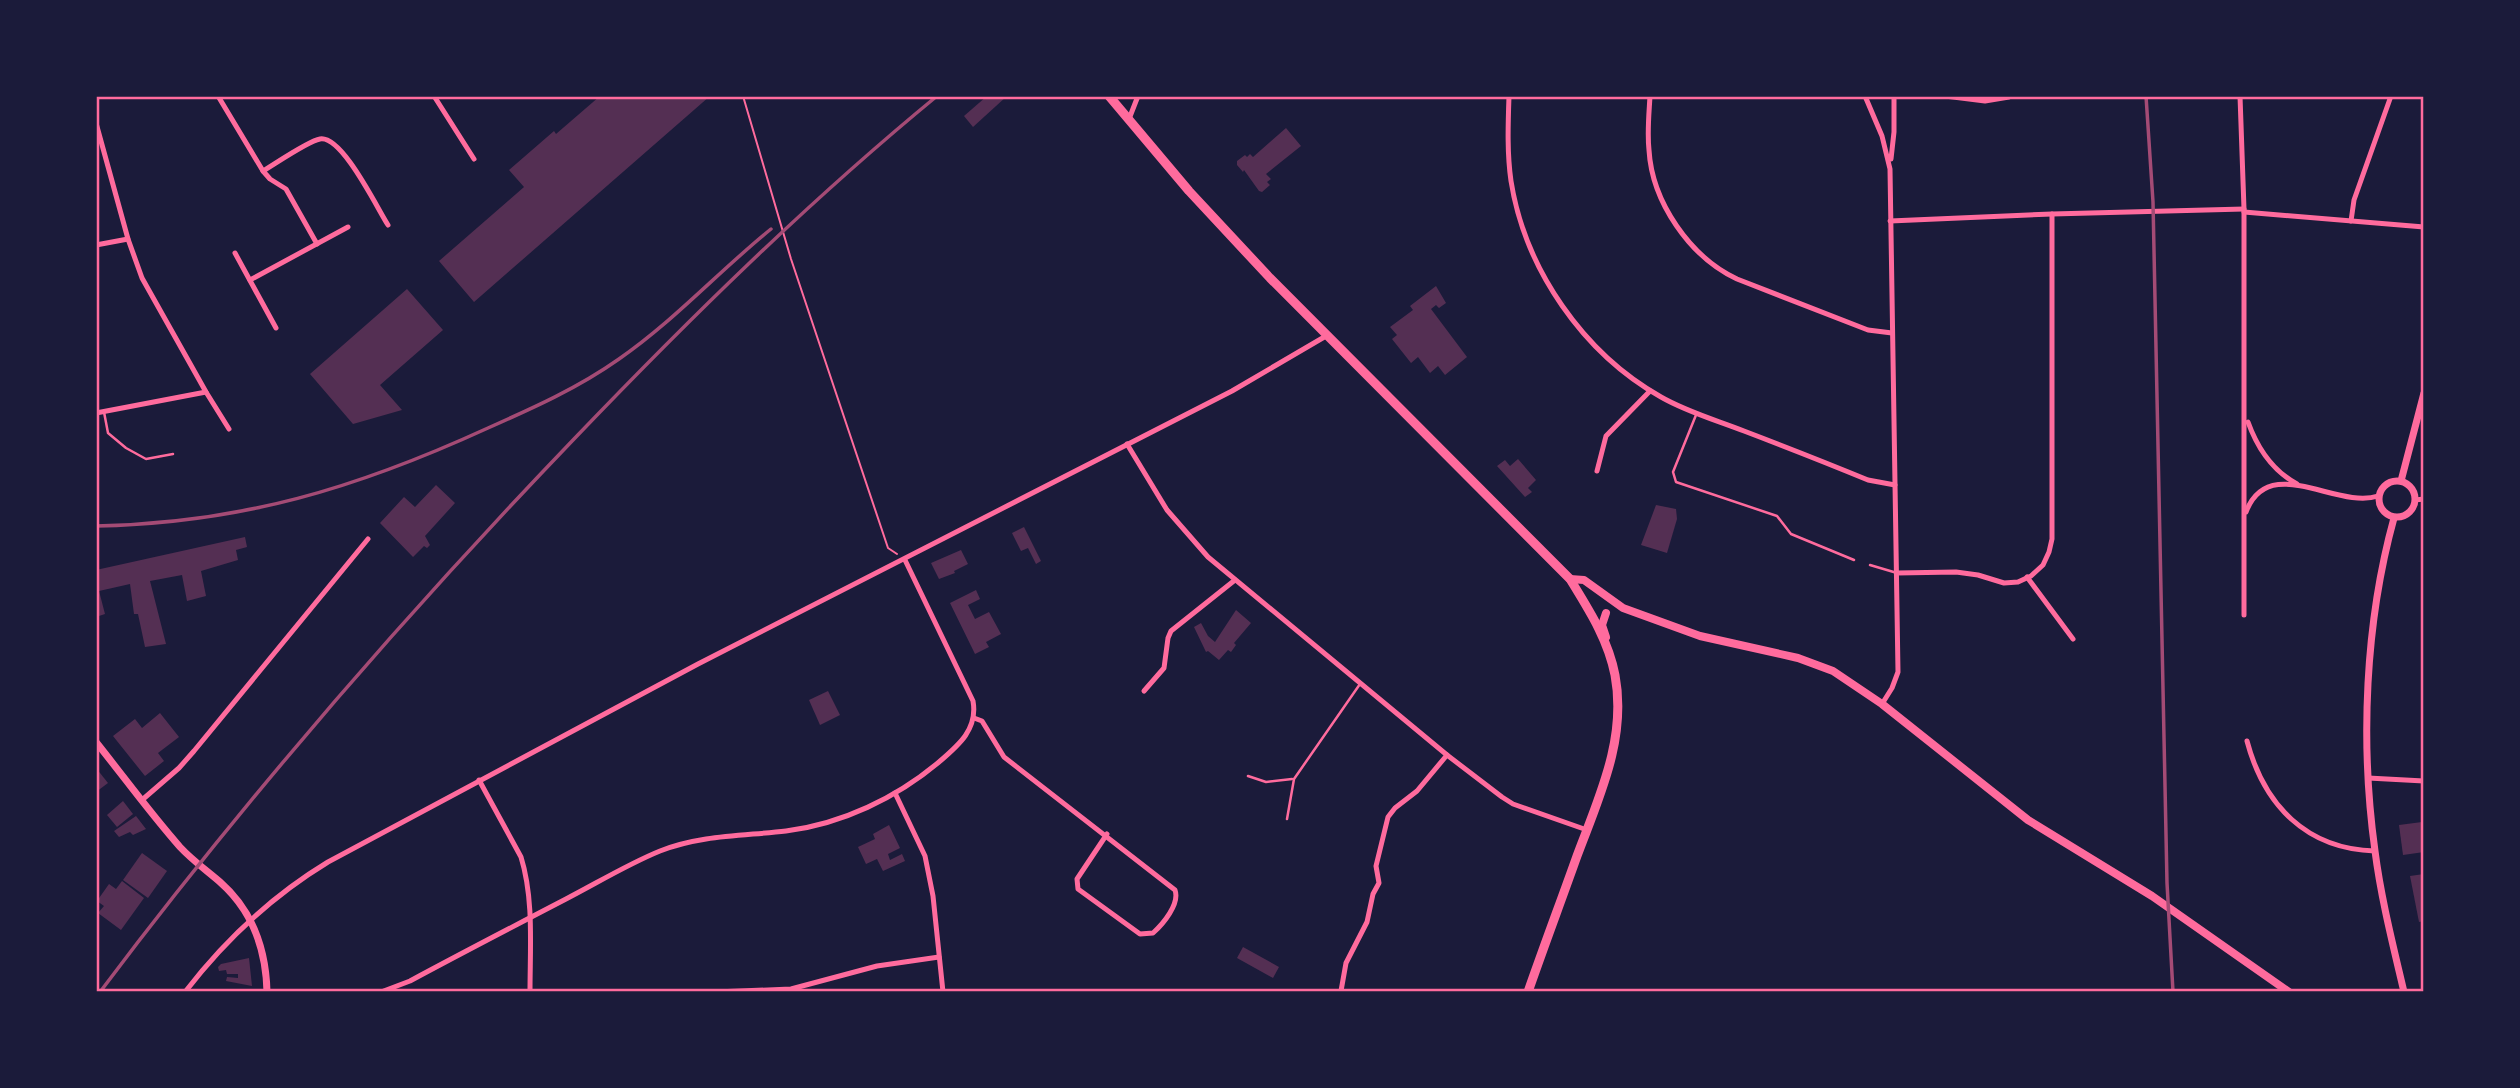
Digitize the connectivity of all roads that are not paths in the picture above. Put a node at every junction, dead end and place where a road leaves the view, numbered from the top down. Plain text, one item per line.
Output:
1 (218, 96) edge
2 (433, 96) edge
3 (1109, 96) edge
4 (1138, 96) edge
5 (1510, 96) edge
6 (1650, 96) edge
7 (1894, 96) edge
8 (1945, 96) edge
9 (2240, 96) edge
10 (2391, 96) edge
11 (2009, 97) edge
12 (1866, 98) edge
13 (1129, 119) junction
14 (96, 123) edge
15 (99, 142) edge
16 (474, 159) dead end
17 (1890, 169) junction
18 (262, 171) junction
19 (2244, 211) junction
20 (2052, 214) junction
21 (1890, 221) junction
22 (2351, 221) junction
23 (388, 225) dead end
24 (348, 227) dead end
25 (2424, 227) edge
26 (128, 239) junction
27 (317, 244) junction
28 (96, 245) edge
29 (234, 253) dead end
30 (250, 280) junction
31 (276, 328) dead end
32 (1892, 333) junction
33 (1325, 335) junction
34 (1650, 390) junction
35 (206, 392) junction
36 (2424, 393) edge
37 (100, 412) edge
38 (1697, 413) junction
39 (2246, 415) junction
40 (229, 429) dead end
41 (1127, 444) junction
42 (173, 454) dead end
43 (1597, 471) dead end
44 (2401, 481) junction
45 (1895, 485) junction
46 (2300, 485) junction
47 (2378, 496) junction
48 (2419, 499) edge
49 (2394, 517) junction
50 (2244, 519) junction
51 (368, 539) dead end
52 (905, 560) junction
53 (1854, 560) dead end
54 (1870, 565) dead end
55 (1897, 573) junction
56 (2027, 577) junction
57 (1570, 579) junction
58 (1235, 580) junction
59 (1623, 608) junction
60 (1590, 612) junction
61 (1606, 613) junction
62 (2244, 615) dead end
63 (2073, 639) dead end
64 (1608, 646) junction
65 (1360, 684) junction
66 (1144, 691) dead end
67 (1882, 704) junction
68 (974, 718) junction
69 (2247, 741) dead end
70 (96, 742) edge
71 (1447, 755) junction
72 (1248, 776) dead end
73 (2368, 778) junction
74 (1294, 779) junction
75 (479, 780) junction
76 (2424, 780) edge
77 (895, 793) junction
78 (142, 800) junction
79 (1287, 819) dead end
80 (1587, 830) junction
81 (1107, 834) junction
82 (2375, 851) junction
83 (530, 918) junction
84 (250, 920) junction
85 (939, 957) junction
86 (410, 981) junction
87 (1342, 991) edge
88 (2404, 991) edge
89 (186, 992) edge
90 (267, 992) edge
91 (381, 992) edge
92 (411, 992) edge
93 (530, 992) edge
94 (715, 992) edge
95 (943, 992) edge
96 (1528, 992) edge
97 (2289, 992) edge

1 - 18 street
2 - 16 street
3 - 13 main road
4 - 13 street
5 - 34 street
6 - 32 street
7 - 17 street
8 - 11 street
9 - 19 street
10 - 22 street
12 - 17 street
13 - 33 main road
14 - 15 street
15 - 26 street
17 - 21 street
18 - 23 street
18 - 27 street
19 - 20 street
19 - 22 street
19 - 39 street
20 - 21 street
20 - 56 street
21 - 32 street
22 - 25 street
24 - 27 street
26 - 28 street
26 - 35 street
27 - 30 street
29 - 30 street
30 - 31 street
32 - 45 street
33 - 41 street
33 - 57 main road
34 - 38 street
34 - 43 street
35 - 37 street
35 - 40 street
36 - 44 street
37 - 42 lane
38 - 45 street
38 - 53 lane
39 - 46 street
39 - 50 street
41 - 52 street
41 - 58 street
44 - 47 street
44 - 48 street
45 - 55 street
46 - 47 street
46 - 50 street
47 - 49 street
48 - 49 street
49 - 73 street
50 - 62 street
51 - 78 street
52 - 68 street
52 - 75 street
54 - 55 lane
55 - 56 street
55 - 67 street
56 - 63 street
57 - 59 main road
57 - 60 main road
58 - 65 street
58 - 66 street
59 - 61 main road
59 - 67 main road
60 - 61 main road
60 - 64 main road
61 - 64 main road
64 - 80 main road
65 - 71 street
65 - 74 lane
67 - 97 main road
68 - 77 street
68 - 81 street
69 - 82 street
70 - 78 street
71 - 80 street
71 - 87 street
72 - 74 lane
73 - 76 street
73 - 82 street
74 - 79 lane
75 - 83 street
75 - 84 street
77 - 83 street
77 - 85 street
78 - 84 street
80 - 96 main road
81 - 81 street
82 - 88 street
83 - 86 street
83 - 93 street
84 - 89 street
84 - 90 street
85 - 94 street
85 - 95 street
86 - 91 street
86 - 92 street

